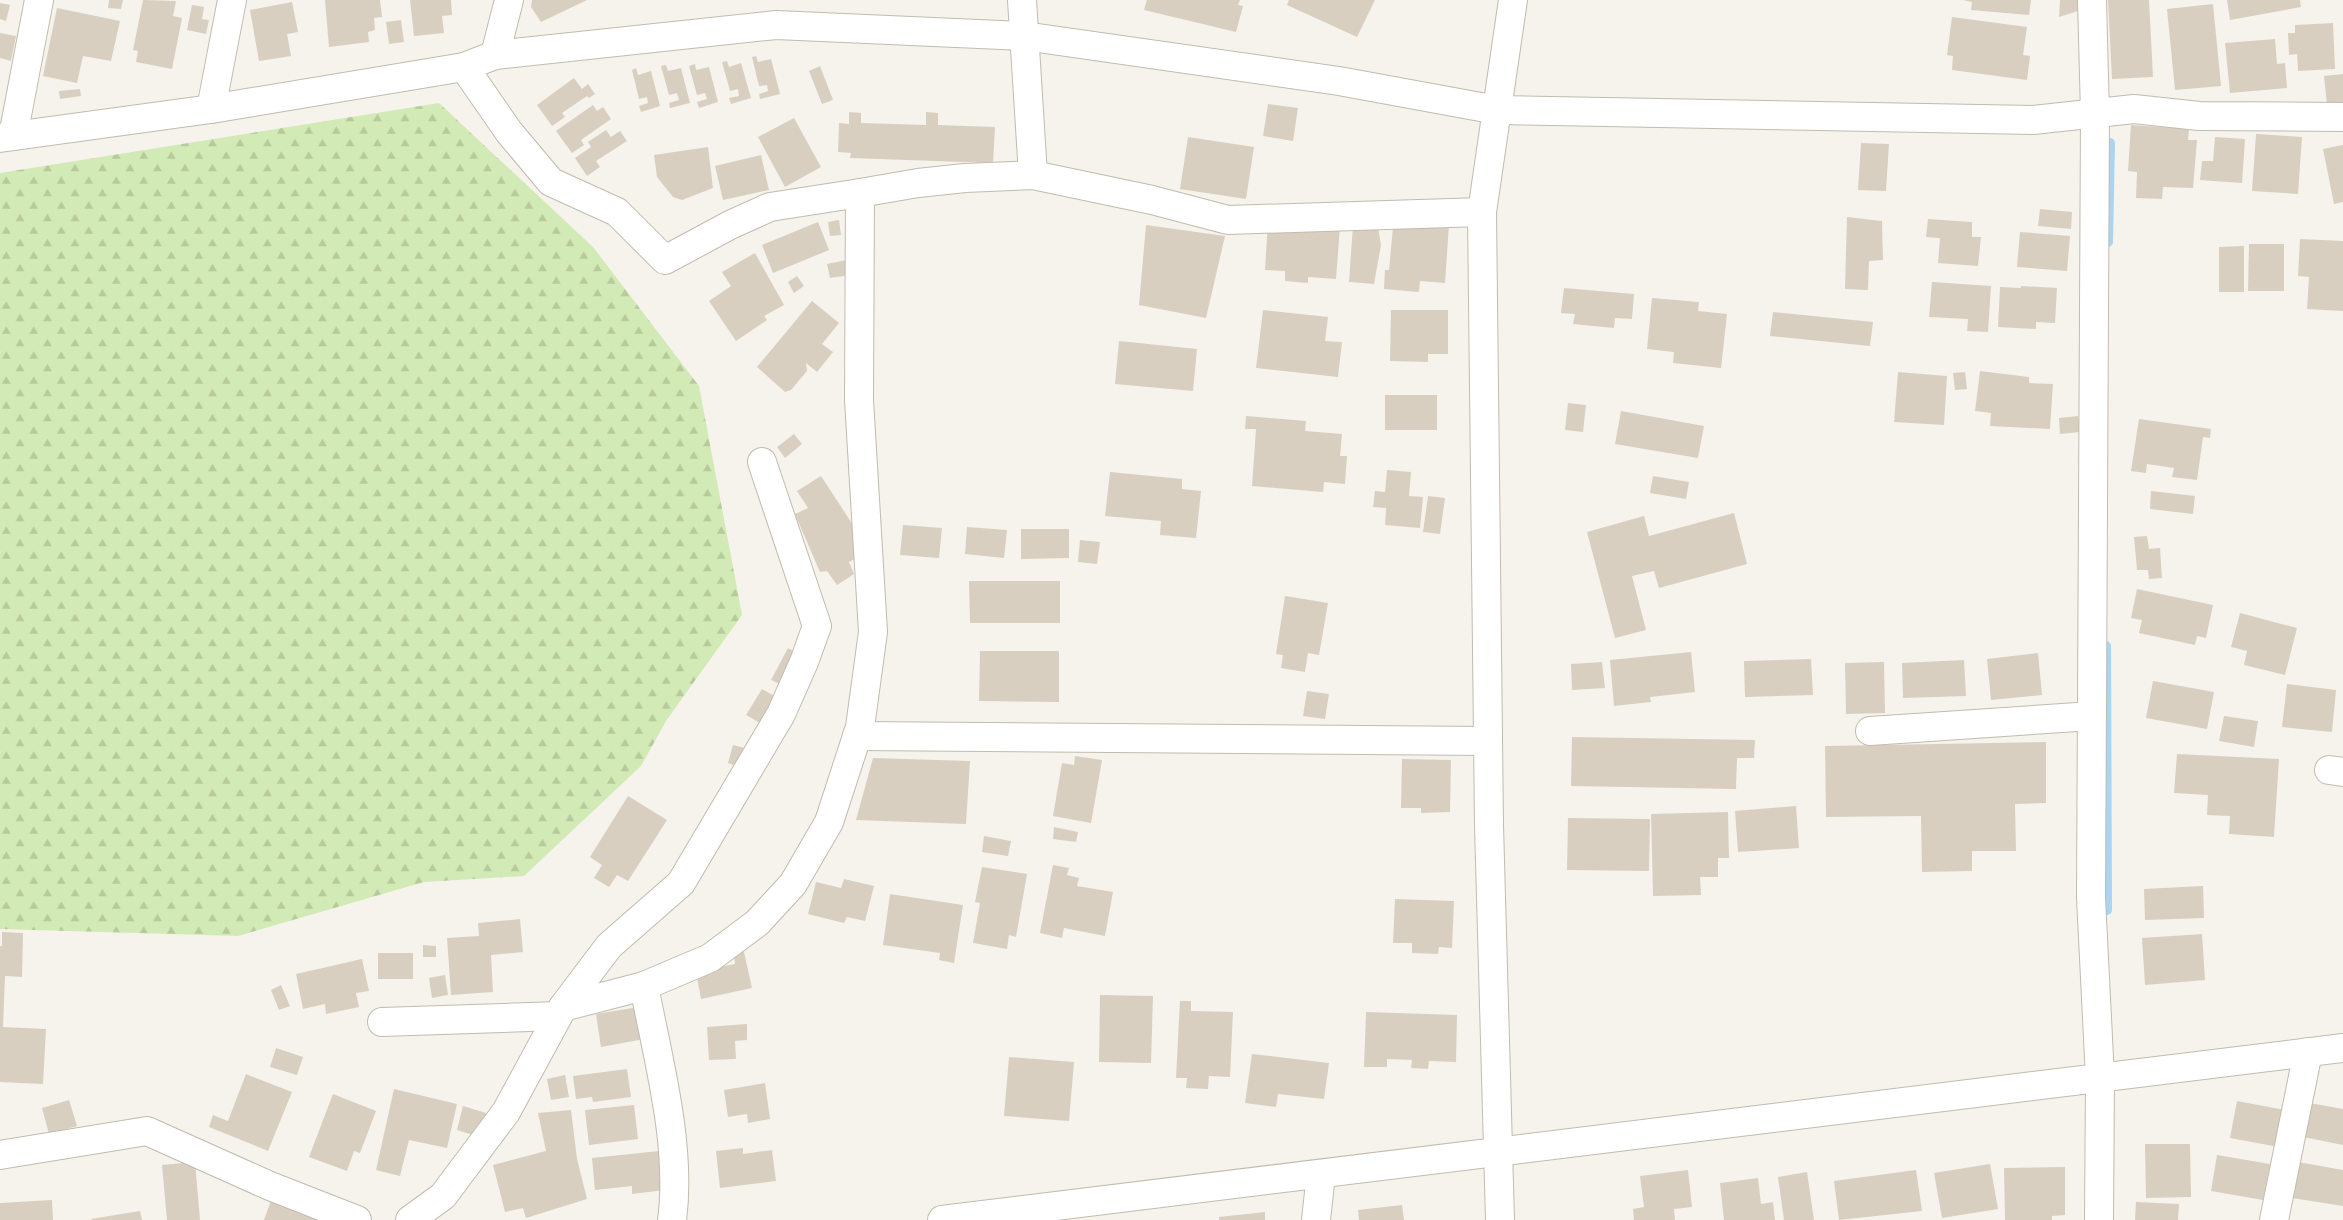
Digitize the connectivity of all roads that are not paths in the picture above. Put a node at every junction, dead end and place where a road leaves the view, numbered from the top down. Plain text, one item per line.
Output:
1 (39, 0) edge
2 (232, 0) edge
3 (509, 0) edge
4 (1022, 0) edge
5 (1513, 0) edge
6 (2092, 0) edge
7 (1024, 36) junction
8 (495, 55) junction
9 (464, 67) junction
10 (211, 109) junction
11 (1498, 110) junction
12 (2095, 114) junction
13 (2343, 117) edge
14 (6, 137) edge
15 (1033, 175) junction
16 (860, 193) junction
17 (1482, 212) junction
18 (762, 462) dead end
19 (2092, 716) junction
20 (1870, 730) dead end
21 (857, 736) junction
22 (1488, 741) junction
23 (644, 986) junction
24 (560, 1012) junction
25 (382, 1022) dead end
26 (2343, 1048) edge
27 (2308, 1052) junction
28 (2100, 1078) junction
29 (1500, 1153) junction
30 (0, 1155) edge
31 (1321, 1174) junction
32 (357, 1220) edge
33 (410, 1220) edge
34 (672, 1220) edge
35 (942, 1220) edge
36 (1316, 1220) edge
37 (1500, 1220) edge
38 (2099, 1220) edge
39 (2274, 1220) edge

1 - 14 street
2 - 10 street
3 - 8 street
4 - 7 street
5 - 11 street
6 - 12 street
7 - 8 street
7 - 11 street
7 - 15 street
8 - 9 street
9 - 10 street
9 - 16 street
10 - 14 street
11 - 12 street
11 - 17 street
12 - 13 street
12 - 19 street
15 - 16 street
15 - 17 street
16 - 21 street
17 - 22 street
18 - 24 street
19 - 20 street
19 - 28 street
21 - 22 street
21 - 23 street
22 - 29 street
23 - 24 street
23 - 34 street
24 - 25 street
24 - 33 street
26 - 27 street
27 - 28 street
27 - 39 street
28 - 29 street
28 - 38 street
29 - 31 street
29 - 37 street
30 - 32 street
31 - 35 street
31 - 36 street

